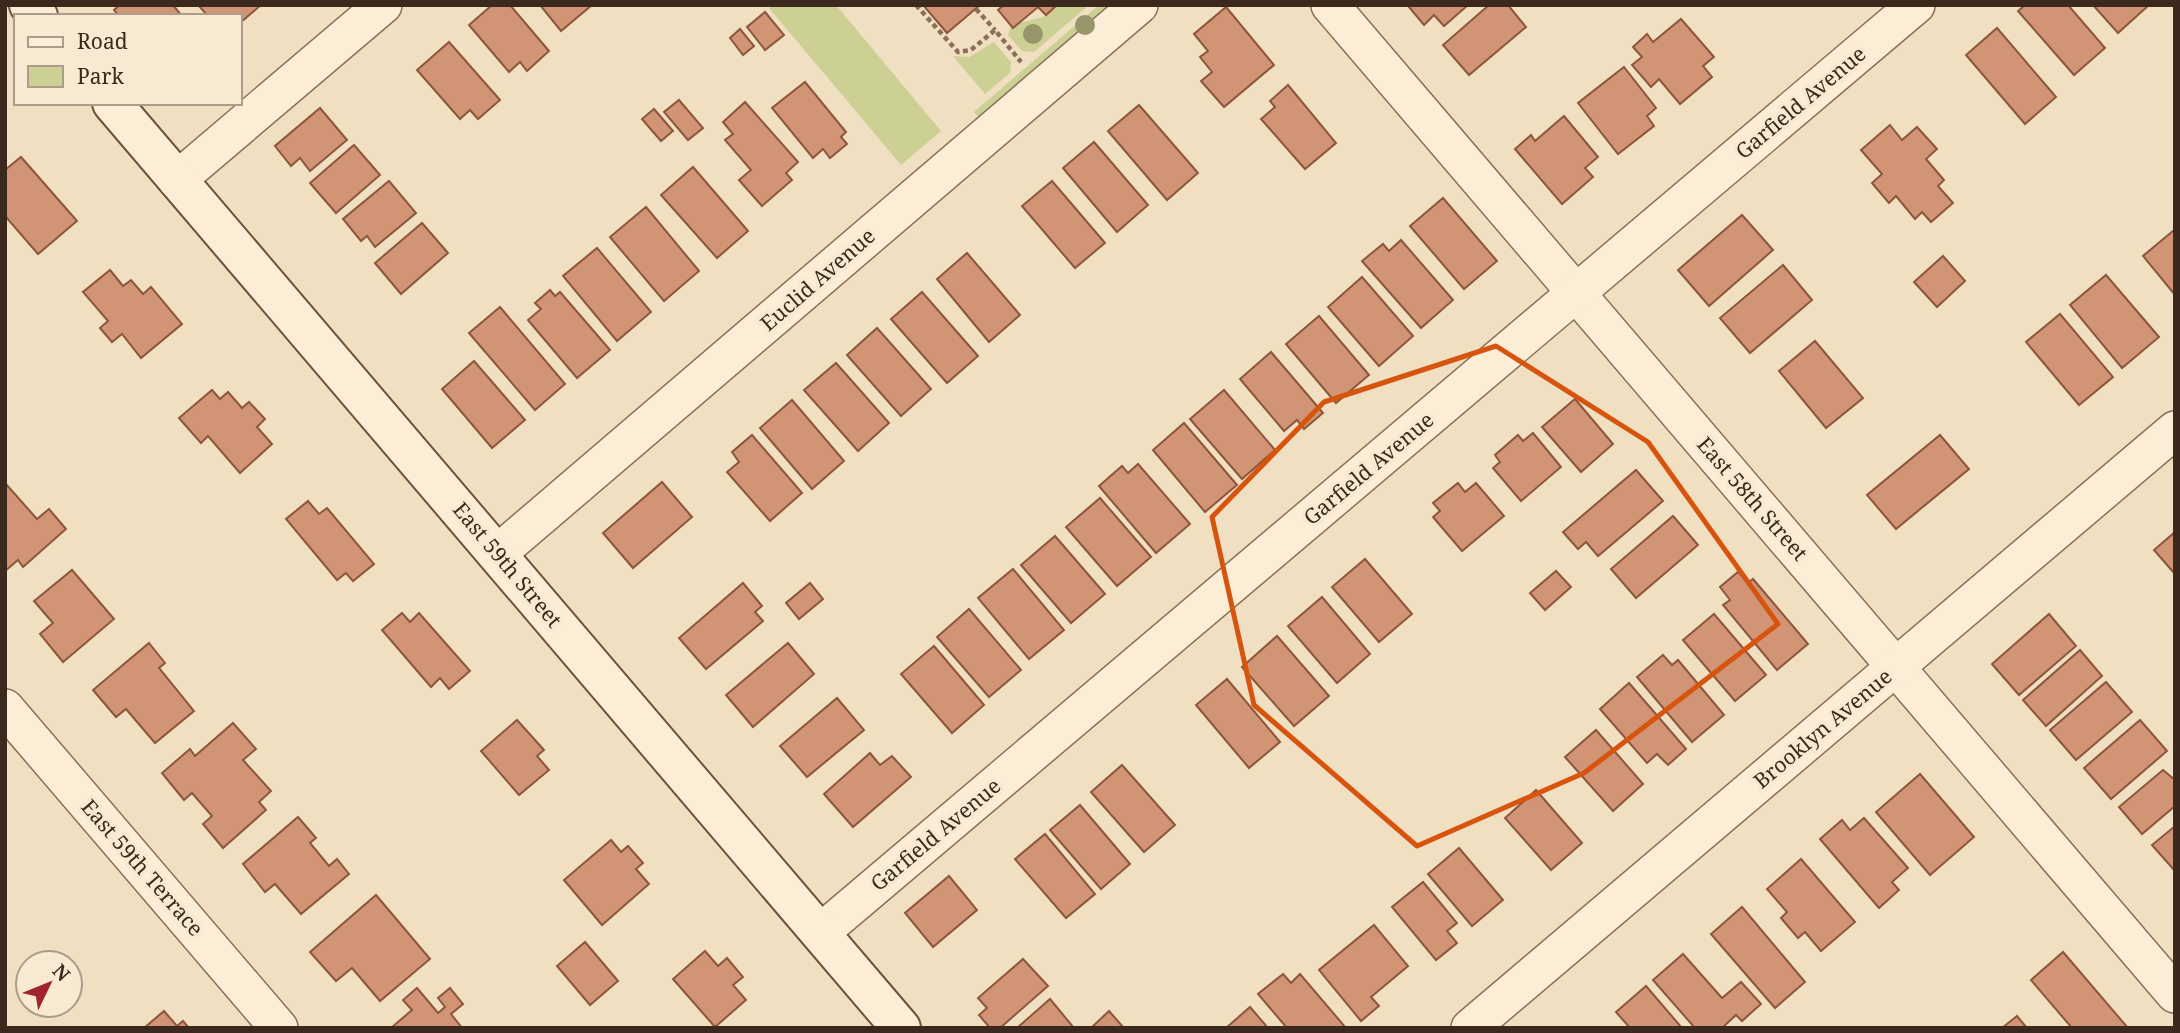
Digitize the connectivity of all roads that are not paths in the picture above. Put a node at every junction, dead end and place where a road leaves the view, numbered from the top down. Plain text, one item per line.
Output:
1 (383, 5) edge
2 (1139, 5) edge
3 (1329, 5) edge
4 (1916, 5) edge
5 (114, 105) edge
6 (177, 180) junction
7 (1576, 294) junction
8 (2175, 430) edge
9 (497, 554) junction
10 (1896, 667) junction
11 (5, 708) edge
12 (820, 933) junction
13 (2175, 994) edge
14 (279, 1028) edge
15 (901, 1028) edge
16 (1470, 1028) edge

1 - 6 street
2 - 9 street, Euclid Avenue
3 - 7 street, East 58th Street
4 - 7 street, Garfield Avenue
5 - 6 street, East 59th Street
6 - 9 street, East 59th Street
7 - 10 street, East 58th Street
7 - 12 street, Garfield Avenue
8 - 10 street, Brooklyn Avenue
9 - 12 street, East 59th Street
10 - 13 street, East 58th Street
10 - 16 street, Brooklyn Avenue
11 - 14 street, East 59th Terrace
12 - 15 street, East 59th Street

